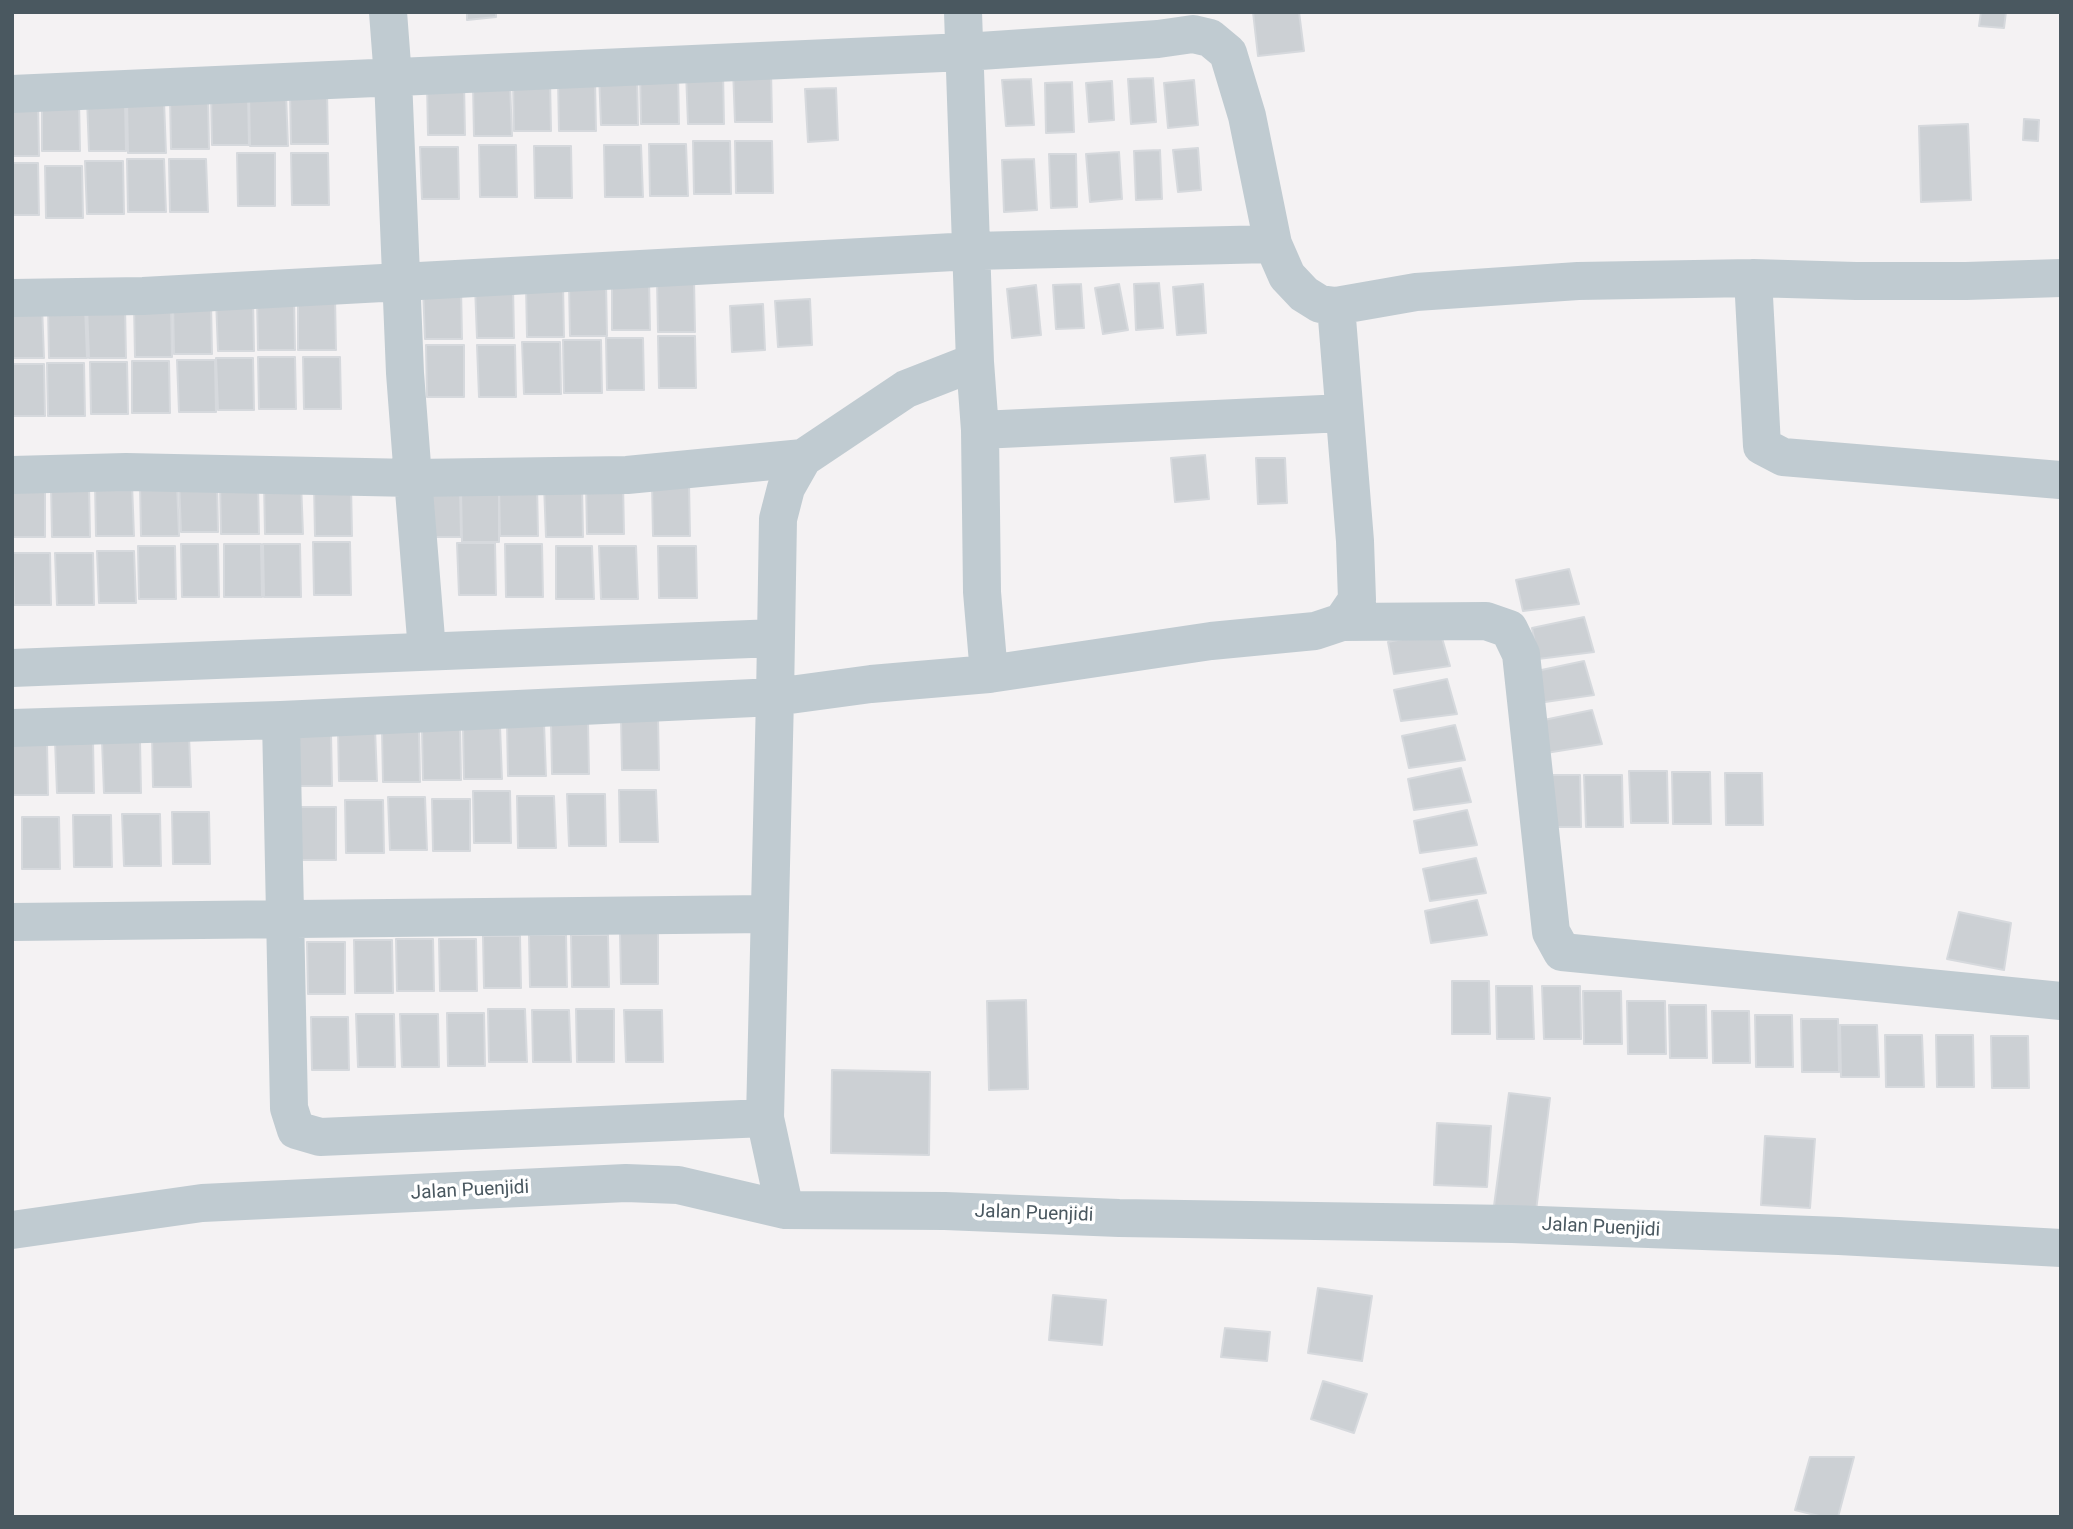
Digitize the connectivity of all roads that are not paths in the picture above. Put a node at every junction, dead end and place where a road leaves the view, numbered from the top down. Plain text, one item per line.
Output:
1 (388, 12) edge
2 (962, 12) edge
3 (1157, 26) edge
4 (965, 52) junction
5 (393, 78) junction
6 (12, 94) edge
7 (1273, 244) junction
8 (972, 251) junction
9 (1753, 278) junction
10 (2061, 278) edge
11 (400, 281) junction
12 (12, 298) edge
13 (1336, 306) junction
14 (975, 362) junction
15 (1344, 413) junction
16 (981, 430) junction
17 (803, 458) junction
18 (12, 475) edge
19 (414, 478) junction
20 (2060, 480) edge
21 (1342, 622) junction
22 (776, 638) junction
23 (427, 651) junction
24 (12, 668) edge
25 (989, 674) junction
26 (775, 697) junction
27 (281, 720) junction
28 (12, 728) edge
29 (768, 914) junction
30 (286, 918) junction
31 (12, 922) edge
32 (2061, 1000) edge
33 (765, 1118) junction
34 (785, 1210) junction
35 (12, 1230) edge
36 (2061, 1248) edge

1 - 5 street
2 - 4 street
3 - 4 street
3 - 7 street
4 - 5 street
4 - 8 street
5 - 6 street
5 - 11 street
7 - 8 street
7 - 13 street
8 - 11 street
8 - 14 street
9 - 10 street
9 - 13 street
9 - 20 street
11 - 12 street
11 - 19 street
13 - 15 street
14 - 16 street
14 - 17 street
15 - 16 street
15 - 21 street
16 - 25 street
17 - 19 street
17 - 22 street
18 - 19 street
19 - 23 street
21 - 25 street
21 - 32 street
22 - 23 street
22 - 26 street
23 - 24 street
25 - 26 street
26 - 27 street
26 - 29 street
27 - 28 street
27 - 30 street
29 - 30 street
29 - 33 street
30 - 31 street
30 - 33 street
33 - 34 street
34 - 35 street, Jalan Puenjidi
34 - 36 street, Jalan Puenjidi

